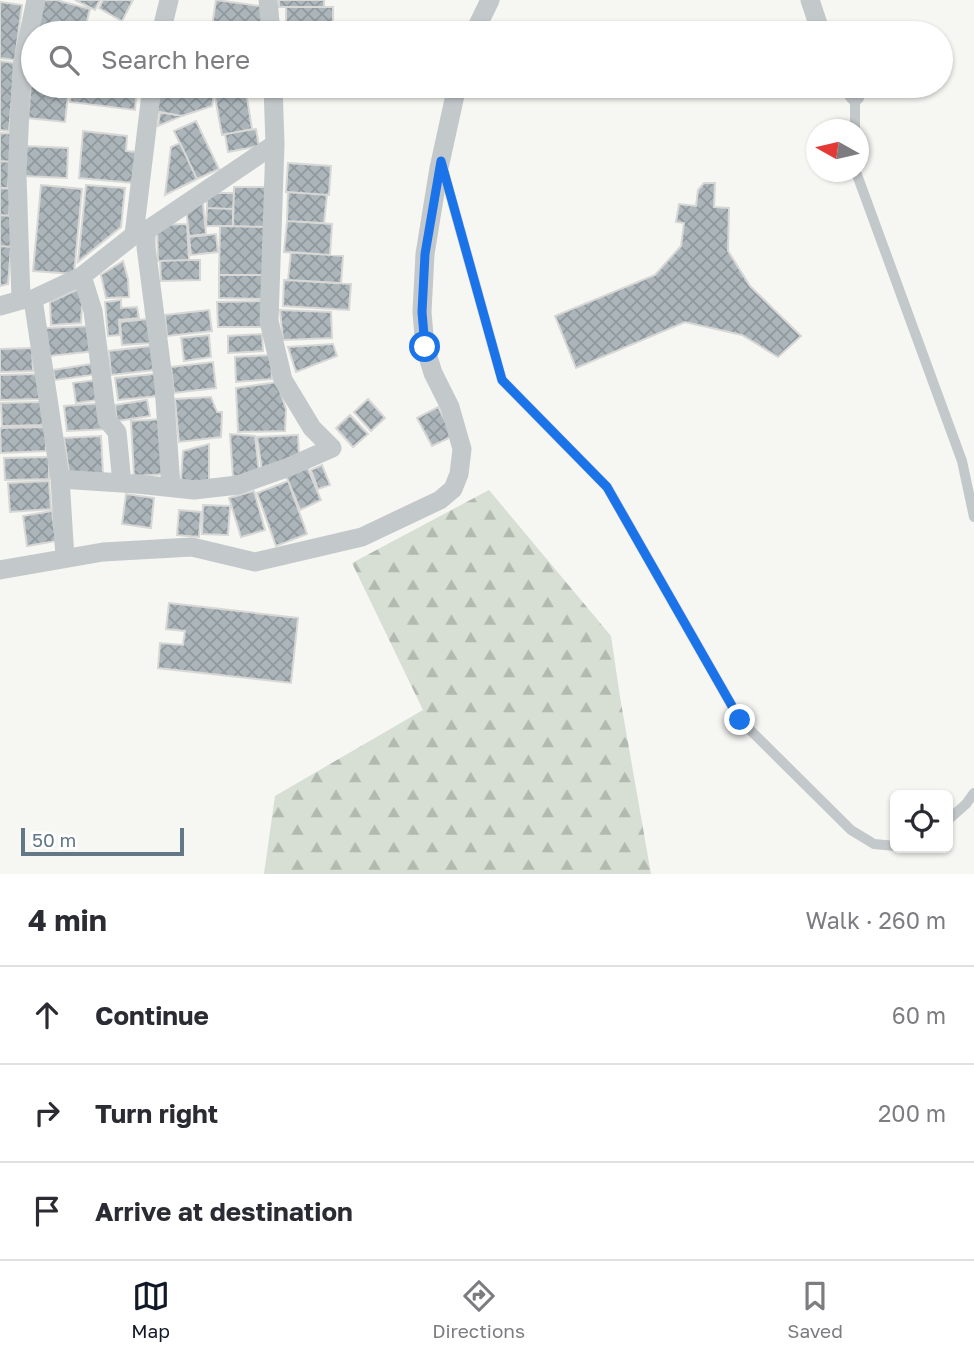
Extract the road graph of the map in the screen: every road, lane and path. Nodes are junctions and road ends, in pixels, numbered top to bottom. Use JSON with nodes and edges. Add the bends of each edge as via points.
{"nodes":[{"id":1,"x":36,"y":0,"type":"edge"},
{"id":2,"x":169,"y":0,"type":"edge"},
{"id":3,"x":268,"y":0,"type":"edge"},
{"id":4,"x":490,"y":0,"type":"edge"},
{"id":5,"x":810,"y":0,"type":"edge"},
{"id":6,"x":32,"y":21,"type":"edge"},
{"id":7,"x":164,"y":21,"type":"edge"},
{"id":8,"x":270,"y":21,"type":"edge"},
{"id":9,"x":480,"y":21,"type":"edge"},
{"id":10,"x":817,"y":21,"type":"edge"},
{"id":11,"x":21,"y":88,"type":"edge"},
{"id":12,"x":151,"y":98,"type":"edge"},
{"id":13,"x":273,"y":98,"type":"edge"},
{"id":14,"x":454,"y":98,"type":"edge"},
{"id":15,"x":852,"y":98,"type":"edge"},
{"id":16,"x":854,"y":119,"type":"edge"},
{"id":17,"x":275,"y":144,"type":"junction"},
{"id":18,"x":441,"y":161,"type":"junction"},
{"id":19,"x":860,"y":182,"type":"edge"},
{"id":20,"x":140,"y":233,"type":"junction"},
{"id":21,"x":82,"y":276,"type":"junction"},
{"id":22,"x":27,"y":300,"type":"junction"},
{"id":23,"x":0,"y":306,"type":"edge"},
{"id":24,"x":60,"y":479,"type":"junction"},
{"id":25,"x":122,"y":483,"type":"junction"},
{"id":26,"x":171,"y":487,"type":"junction"},
{"id":27,"x":974,"y":517,"type":"edge"},
{"id":28,"x":65,"y":558,"type":"junction"},
{"id":29,"x":0,"y":570,"type":"edge"},
{"id":30,"x":974,"y":793,"type":"edge"},
{"id":31,"x":953,"y":816,"type":"edge"},
{"id":32,"x":890,"y":846,"type":"edge"}],
"edges":[{"from":1,"to":6,"type":"street"},
{"from":2,"to":7,"type":"street"},
{"from":3,"to":8,"type":"street"},
{"from":4,"to":9,"type":"street"},
{"from":5,"to":10,"type":"street"},
{"from":11,"to":22,"type":"street","via":[[17,175]]},
{"from":12,"to":20,"type":"street"},
{"from":13,"to":17,"type":"street"},
{"from":14,"to":18,"type":"street"},
{"from":15,"to":16,"type":"lane"},
{"from":17,"to":20,"type":"street"},
{"from":17,"to":26,"type":"street","via":[[270,321],[283,380],[312,428],[332,448],[239,485],[194,490]]},
{"from":18,"to":28,"type":"street","via":[[425,254],[422,312],[425,347],[462,449],[453,489],[440,500],[362,537],[256,562],[192,547]]},
{"from":18,"to":32,"type":"lane","via":[[502,380],[607,487],[740,720],[851,830],[874,844]]},
{"from":19,"to":27,"type":"lane","via":[[962,461]]},
{"from":20,"to":21,"type":"street"},
{"from":20,"to":26,"type":"street","via":[[146,247],[164,386]]},
{"from":21,"to":22,"type":"street"},
{"from":21,"to":25,"type":"street","via":[[93,312],[107,420],[117,432]]},
{"from":22,"to":23,"type":"street"},
{"from":22,"to":24,"type":"street"},
{"from":24,"to":25,"type":"street"},
{"from":24,"to":28,"type":"street"},
{"from":25,"to":26,"type":"street"},
{"from":28,"to":29,"type":"street"},
{"from":30,"to":31,"type":"lane"}]}
